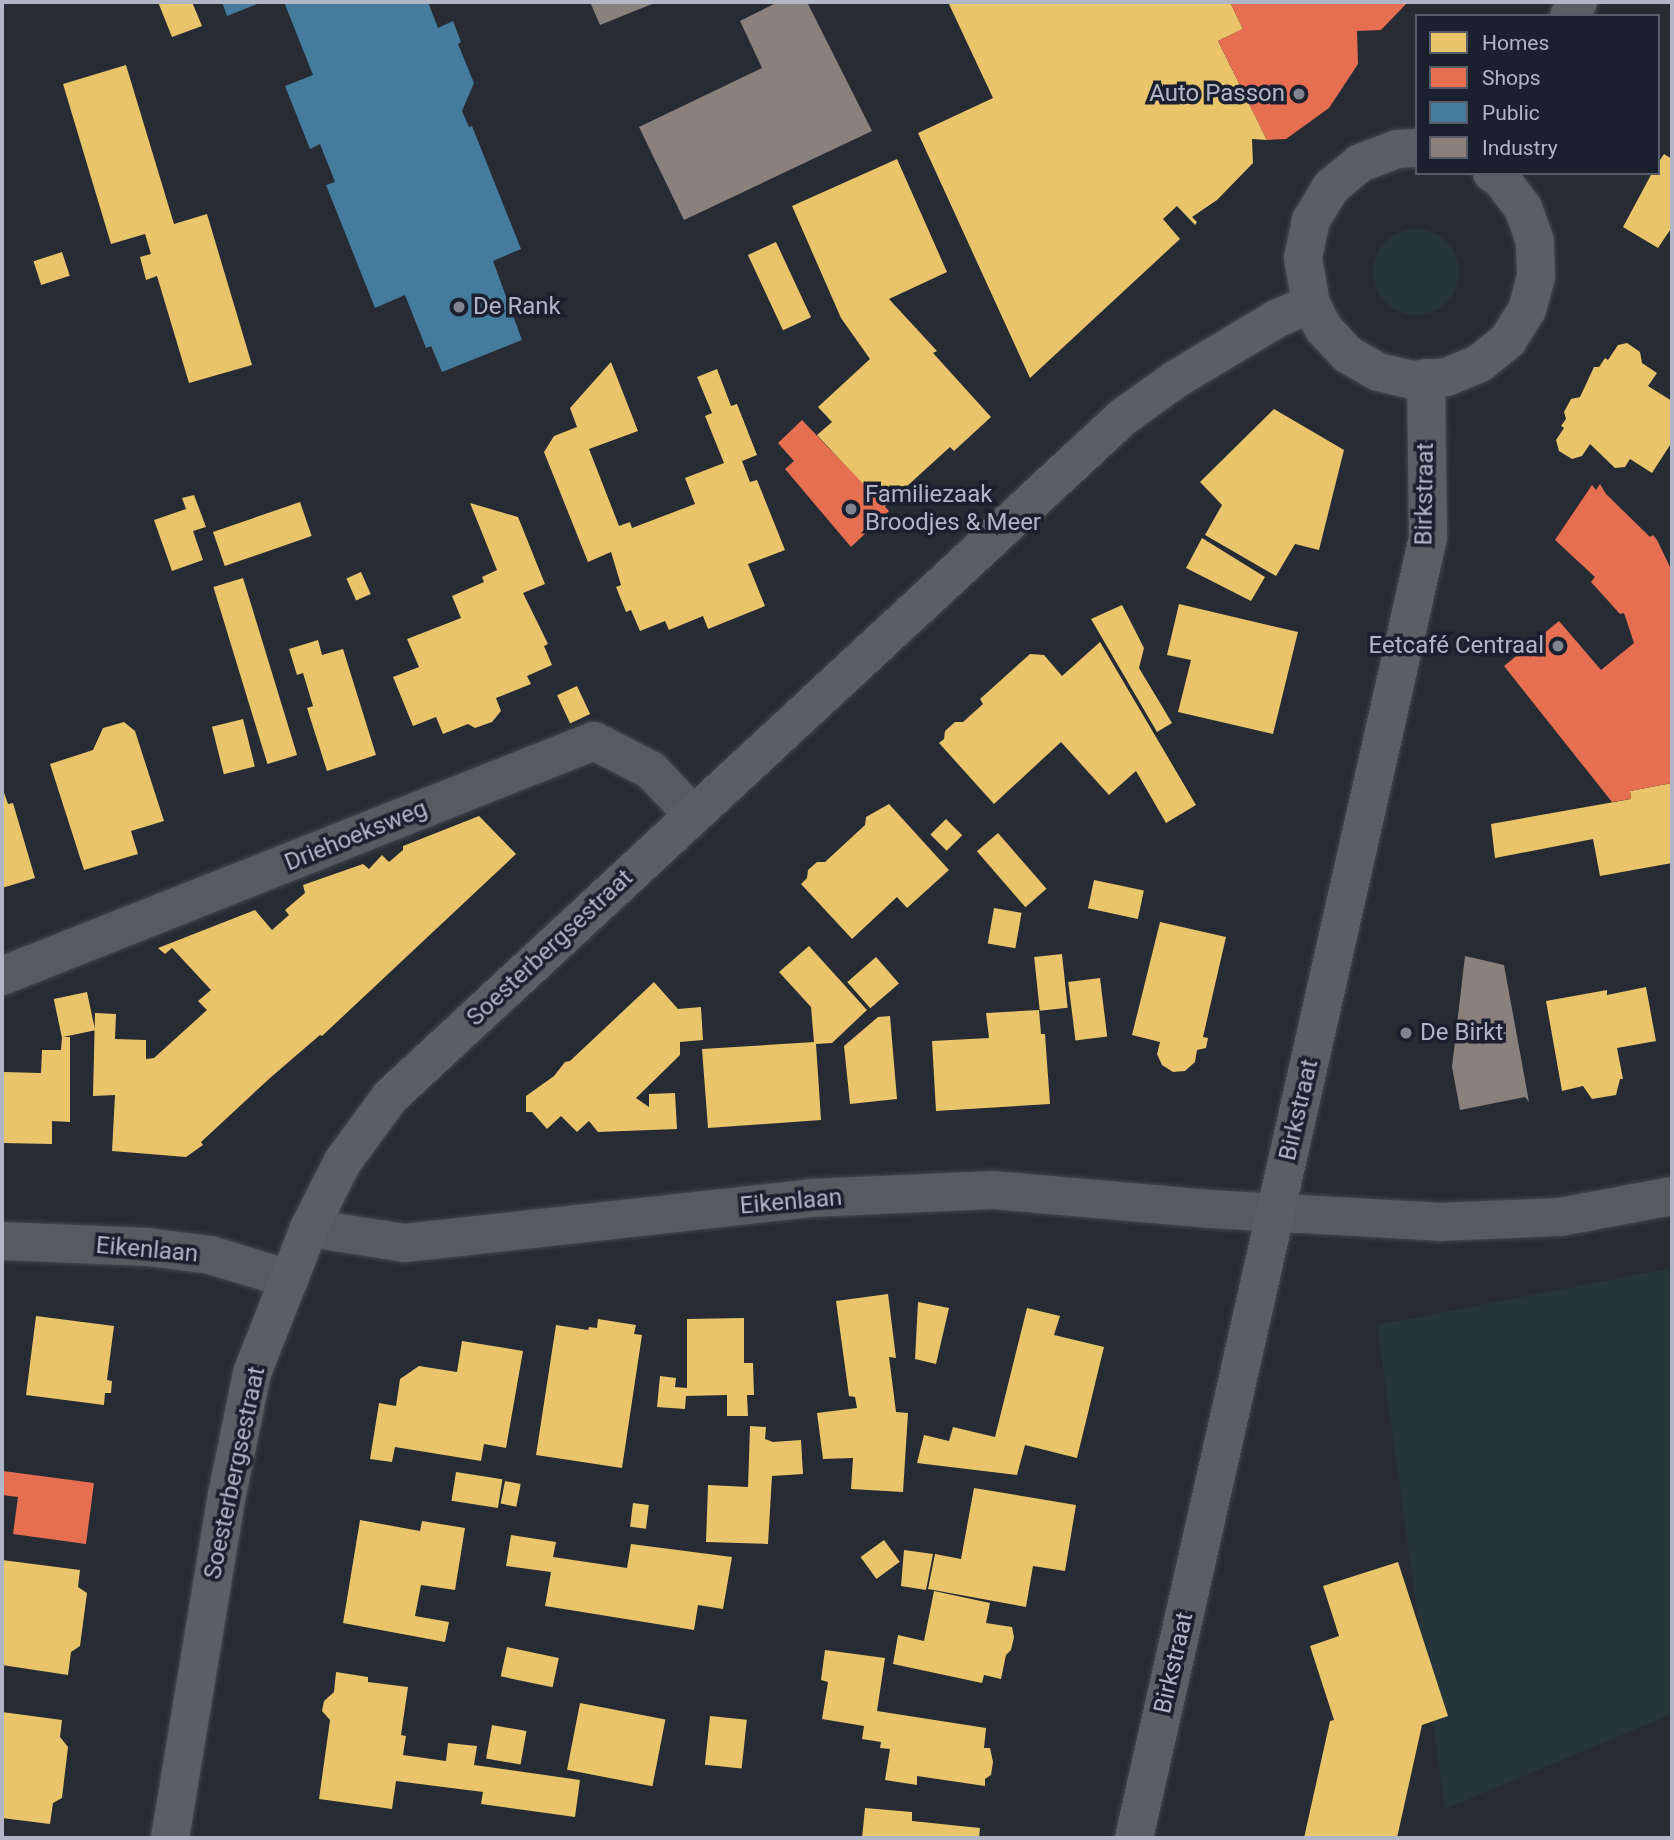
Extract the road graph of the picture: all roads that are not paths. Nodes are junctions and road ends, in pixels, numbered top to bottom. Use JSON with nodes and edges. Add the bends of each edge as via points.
{"nodes":[{"id":1,"x":1415,"y":148,"type":"edge"},
{"id":2,"x":1495,"y":175,"type":"edge"},
{"id":3,"x":1311,"y":303,"type":"junction"},
{"id":4,"x":1426,"y":378,"type":"junction"},
{"id":5,"x":692,"y":814,"type":"junction"},
{"id":6,"x":2,"y":976,"type":"edge"},
{"id":7,"x":1672,"y":1196,"type":"edge"},
{"id":8,"x":1276,"y":1213,"type":"junction"},
{"id":9,"x":309,"y":1228,"type":"junction"},
{"id":10,"x":2,"y":1241,"type":"edge"},
{"id":11,"x":289,"y":1279,"type":"junction"},
{"id":12,"x":170,"y":1838,"type":"edge"},
{"id":13,"x":1134,"y":1838,"type":"edge"}],
"edges":[{"from":1,"to":3,"type":"main road","via":[[1396,149],[1360,163],[1331,187],[1311,220],[1303,258]]},
{"from":2,"to":4,"type":"main road","via":[[1523,208],[1535,242],[1536,276],[1527,310],[1507,340],[1480,363],[1447,377]]},
{"from":3,"to":4,"type":"main road","via":[[1323,328],[1347,354],[1378,372],[1412,380]]},
{"from":3,"to":5,"type":"main road","name":"Soesterbergsestraat","via":[[1176,379],[1123,417]]},
{"from":4,"to":8,"type":"main road","name":"Birkstraat","via":[[1428,538]]},
{"from":5,"to":6,"type":"street","name":"Driehoeksweg","via":[[651,770],[594,741]]},
{"from":5,"to":9,"type":"main road","name":"Soesterbergsestraat","via":[[391,1096],[343,1161]]},
{"from":7,"to":8,"type":"street","name":"Eikenlaan","via":[[1547,1218],[1439,1223]]},
{"from":8,"to":9,"type":"street","name":"Eikenlaan","via":[[993,1190],[811,1198],[405,1242]]},
{"from":8,"to":13,"type":"main road","name":"Birkstraat"},
{"from":9,"to":11,"type":"main road","name":"Soesterbergsestraat"},
{"from":10,"to":11,"type":"street","name":"Eikenlaan","via":[[146,1247],[210,1255]]},
{"from":11,"to":12,"type":"main road","name":"Soesterbergsestraat","via":[[252,1373]]}]}
